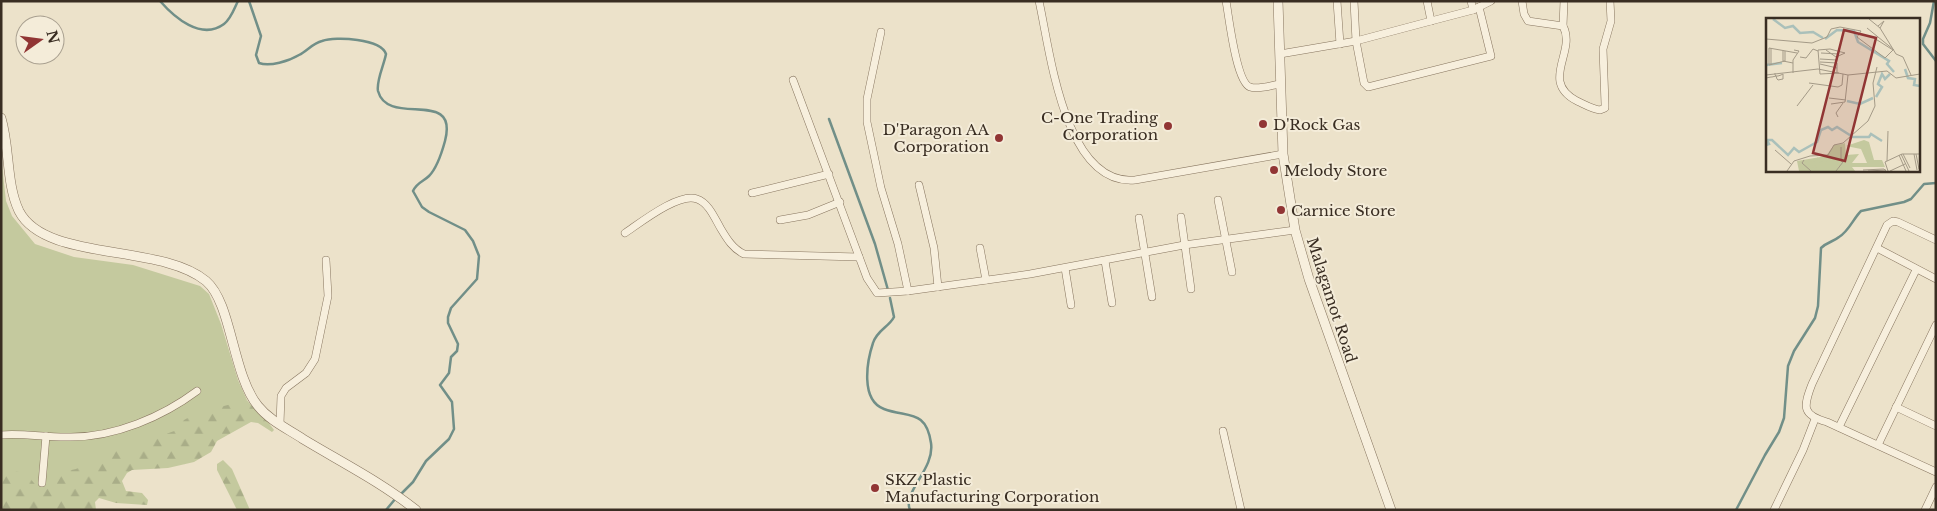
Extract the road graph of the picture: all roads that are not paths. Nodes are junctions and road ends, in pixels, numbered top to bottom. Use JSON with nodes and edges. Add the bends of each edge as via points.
{"nodes":[{"id":1,"x":1039,"y":1,"type":"edge"},
{"id":2,"x":1226,"y":1,"type":"edge"},
{"id":3,"x":1278,"y":1,"type":"edge"},
{"id":4,"x":1337,"y":1,"type":"edge"},
{"id":5,"x":1354,"y":1,"type":"edge"},
{"id":6,"x":1427,"y":1,"type":"edge"},
{"id":7,"x":1471,"y":1,"type":"edge"},
{"id":8,"x":1491,"y":1,"type":"edge"},
{"id":9,"x":1522,"y":1,"type":"edge"},
{"id":10,"x":1564,"y":1,"type":"edge"},
{"id":11,"x":1610,"y":1,"type":"edge"},
{"id":12,"x":1476,"y":8,"type":"junction"},
{"id":13,"x":1431,"y":21,"type":"junction"},
{"id":14,"x":1563,"y":26,"type":"junction"},
{"id":15,"x":881,"y":32,"type":"dead end"},
{"id":16,"x":1356,"y":41,"type":"junction"},
{"id":17,"x":1340,"y":44,"type":"junction"},
{"id":18,"x":1280,"y":54,"type":"junction"},
{"id":19,"x":793,"y":80,"type":"dead end"},
{"id":20,"x":1281,"y":84,"type":"junction"},
{"id":21,"x":1,"y":118,"type":"edge"},
{"id":22,"x":1284,"y":154,"type":"junction"},
{"id":23,"x":828,"y":174,"type":"junction"},
{"id":24,"x":919,"y":185,"type":"dead end"},
{"id":25,"x":752,"y":193,"type":"dead end"},
{"id":26,"x":1218,"y":200,"type":"dead end"},
{"id":27,"x":840,"y":202,"type":"junction"},
{"id":28,"x":1181,"y":217,"type":"dead end"},
{"id":29,"x":1139,"y":218,"type":"dead end"},
{"id":30,"x":780,"y":220,"type":"dead end"},
{"id":31,"x":1295,"y":230,"type":"junction"},
{"id":32,"x":625,"y":233,"type":"dead end"},
{"id":33,"x":1225,"y":239,"type":"junction"},
{"id":34,"x":1936,"y":240,"type":"edge"},
{"id":35,"x":1184,"y":244,"type":"junction"},
{"id":36,"x":980,"y":248,"type":"dead end"},
{"id":37,"x":1877,"y":248,"type":"junction"},
{"id":38,"x":1143,"y":253,"type":"junction"},
{"id":39,"x":859,"y":257,"type":"junction"},
{"id":40,"x":326,"y":260,"type":"dead end"},
{"id":41,"x":1105,"y":261,"type":"junction"},
{"id":42,"x":1065,"y":268,"type":"junction"},
{"id":43,"x":1916,"y":270,"type":"junction"},
{"id":44,"x":1232,"y":272,"type":"dead end"},
{"id":45,"x":1936,"y":279,"type":"edge"},
{"id":46,"x":986,"y":280,"type":"junction"},
{"id":47,"x":938,"y":287,"type":"junction"},
{"id":48,"x":1191,"y":289,"type":"dead end"},
{"id":49,"x":908,"y":291,"type":"junction"},
{"id":50,"x":1152,"y":297,"type":"dead end"},
{"id":51,"x":1112,"y":303,"type":"dead end"},
{"id":52,"x":1071,"y":305,"type":"dead end"},
{"id":53,"x":1936,"y":325,"type":"edge"},
{"id":54,"x":197,"y":391,"type":"dead end"},
{"id":55,"x":1896,"y":407,"type":"junction"},
{"id":56,"x":1815,"y":419,"type":"junction"},
{"id":57,"x":280,"y":424,"type":"junction"},
{"id":58,"x":1936,"y":426,"type":"edge"},
{"id":59,"x":1839,"y":427,"type":"junction"},
{"id":60,"x":1223,"y":431,"type":"dead end"},
{"id":61,"x":1,"y":435,"type":"edge"},
{"id":62,"x":46,"y":436,"type":"junction"},
{"id":63,"x":1878,"y":445,"type":"junction"},
{"id":64,"x":1936,"y":472,"type":"edge"},
{"id":65,"x":42,"y":483,"type":"dead end"},
{"id":66,"x":1936,"y":487,"type":"edge"},
{"id":67,"x":416,"y":510,"type":"edge"},
{"id":68,"x":1241,"y":510,"type":"edge"},
{"id":69,"x":1391,"y":510,"type":"edge"},
{"id":70,"x":1774,"y":510,"type":"edge"},
{"id":71,"x":1925,"y":510,"type":"edge"}],
"edges":[{"from":1,"to":22,"type":"street","via":[[1068,123],[1085,153],[1105,173],[1116,179],[1134,180]]},
{"from":2,"to":20,"type":"street","via":[[1244,83],[1250,87]]},
{"from":3,"to":18,"type":"street","name":"Malagamot Road"},
{"from":4,"to":17,"type":"street"},
{"from":5,"to":16,"type":"street"},
{"from":6,"to":13,"type":"street"},
{"from":7,"to":12,"type":"street"},
{"from":8,"to":12,"type":"street"},
{"from":9,"to":14,"type":"street","via":[[1528,21]]},
{"from":10,"to":14,"type":"street"},
{"from":11,"to":14,"type":"street","via":[[1612,21],[1603,49],[1606,104],[1602,110],[1567,96],[1563,90],[1559,77],[1566,35]]},
{"from":12,"to":13,"type":"street"},
{"from":12,"to":16,"type":"street","via":[[1490,57],[1368,87],[1364,83]]},
{"from":13,"to":16,"type":"street"},
{"from":15,"to":49,"type":"street","via":[[867,99],[867,122]]},
{"from":16,"to":17,"type":"street"},
{"from":17,"to":18,"type":"street"},
{"from":18,"to":20,"type":"street","name":"Malagamot Road"},
{"from":19,"to":23,"type":"street"},
{"from":20,"to":22,"type":"street","name":"Malagamot Road"},
{"from":21,"to":57,"type":"street","via":[[8,143],[12,191],[28,224],[54,240],[151,258],[188,271],[207,282],[218,297],[248,391],[264,413]]},
{"from":22,"to":31,"type":"street","name":"Malagamot Road"},
{"from":23,"to":25,"type":"street"},
{"from":23,"to":27,"type":"street"},
{"from":24,"to":47,"type":"street","via":[[934,248]]},
{"from":26,"to":33,"type":"street"},
{"from":27,"to":30,"type":"street","via":[[808,215]]},
{"from":27,"to":39,"type":"street"},
{"from":28,"to":35,"type":"street"},
{"from":29,"to":38,"type":"street"},
{"from":31,"to":33,"type":"street"},
{"from":31,"to":69,"type":"street","name":"Malagamot Road","via":[[1309,279]]},
{"from":32,"to":39,"type":"street","via":[[672,203],[697,198],[708,208],[732,246],[744,254]]},
{"from":33,"to":35,"type":"street"},
{"from":33,"to":44,"type":"street"},
{"from":34,"to":37,"type":"street","via":[[1893,221],[1887,225]]},
{"from":35,"to":38,"type":"street"},
{"from":35,"to":48,"type":"street"},
{"from":36,"to":46,"type":"street"},
{"from":37,"to":43,"type":"street"},
{"from":37,"to":56,"type":"street","via":[[1808,395],[1806,408]]},
{"from":38,"to":41,"type":"street"},
{"from":38,"to":50,"type":"street"},
{"from":39,"to":49,"type":"street","via":[[870,285],[877,293]]},
{"from":40,"to":57,"type":"street","via":[[328,296],[315,359],[306,373],[286,388],[281,396]]},
{"from":41,"to":42,"type":"street"},
{"from":41,"to":51,"type":"street"},
{"from":42,"to":46,"type":"street"},
{"from":42,"to":52,"type":"street"},
{"from":43,"to":45,"type":"street"},
{"from":43,"to":59,"type":"street"},
{"from":46,"to":47,"type":"street"},
{"from":47,"to":49,"type":"street"},
{"from":53,"to":55,"type":"street"},
{"from":54,"to":62,"type":"street","via":[[163,413],[113,431],[90,436]]},
{"from":55,"to":58,"type":"street"},
{"from":55,"to":63,"type":"street"},
{"from":56,"to":59,"type":"street"},
{"from":56,"to":70,"type":"street"},
{"from":57,"to":67,"type":"street","via":[[387,488]]},
{"from":59,"to":63,"type":"street"},
{"from":60,"to":68,"type":"street"},
{"from":61,"to":62,"type":"street"},
{"from":62,"to":65,"type":"street"},
{"from":63,"to":64,"type":"street"},
{"from":66,"to":71,"type":"street"}]}
